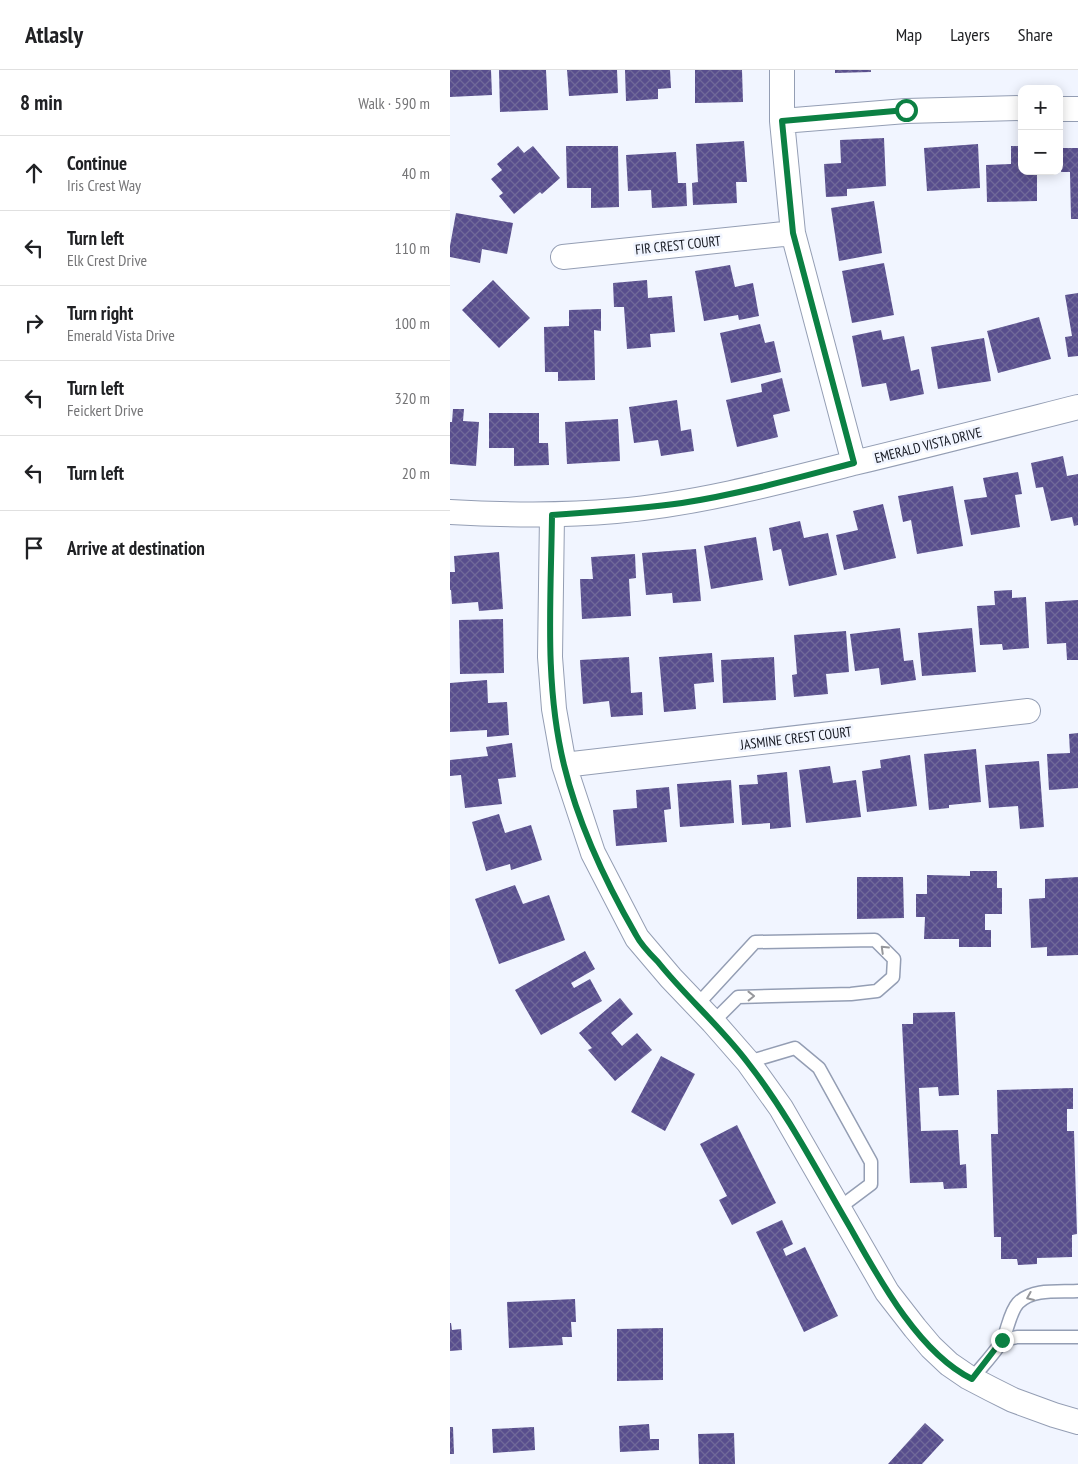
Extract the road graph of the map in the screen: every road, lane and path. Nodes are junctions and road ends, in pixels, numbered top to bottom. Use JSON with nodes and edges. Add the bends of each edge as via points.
{"nodes":[{"id":1,"x":782,"y":70,"type":"edge"},
{"id":2,"x":1018,"y":108,"type":"edge"},
{"id":3,"x":1063,"y":109,"type":"edge"},
{"id":4,"x":1078,"y":109,"type":"edge"},
{"id":5,"x":782,"y":121,"type":"junction"},
{"id":6,"x":793,"y":233,"type":"junction"},
{"id":7,"x":563,"y":257,"type":"dead end"},
{"id":8,"x":1078,"y":407,"type":"edge"},
{"id":9,"x":854,"y":463,"type":"junction"},
{"id":10,"x":450,"y":512,"type":"edge"},
{"id":11,"x":552,"y":515,"type":"junction"},
{"id":12,"x":1028,"y":711,"type":"dead end"},
{"id":13,"x":564,"y":765,"type":"junction"},
{"id":14,"x":697,"y":1005,"type":"junction"},
{"id":15,"x":713,"y":1022,"type":"junction"},
{"id":16,"x":748,"y":1062,"type":"junction"},
{"id":17,"x":839,"y":1208,"type":"junction"},
{"id":18,"x":1078,"y":1291,"type":"edge"},
{"id":19,"x":1078,"y":1337,"type":"edge"},
{"id":20,"x":1002,"y":1340,"type":"junction"},
{"id":21,"x":972,"y":1379,"type":"junction"},
{"id":22,"x":1078,"y":1422,"type":"edge"}],
"edges":[{"from":1,"to":5,"type":"street"},
{"from":2,"to":5,"type":"street","via":[[906,110]]},
{"from":3,"to":4,"type":"street"},
{"from":5,"to":6,"type":"street"},
{"from":6,"to":7,"type":"street","name":"FIR CREST COURT"},
{"from":6,"to":9,"type":"street"},
{"from":8,"to":9,"type":"street","name":"EMERALD VISTA DRIVE"},
{"from":9,"to":11,"type":"street","name":"EMERALD VISTA DRIVE","via":[[684,503]]},
{"from":10,"to":11,"type":"street","name":"EMERALD VISTA DRIVE"},
{"from":11,"to":13,"type":"street","via":[[550,657],[554,709]]},
{"from":12,"to":13,"type":"street","name":"JASMINE CREST COURT"},
{"from":13,"to":14,"type":"street","via":[[593,853],[637,938]]},
{"from":14,"to":15,"type":"street"},
{"from":15,"to":14,"type":"lane","one_way":true,"via":[[738,997],[878,992],[893,977],[894,959],[875,940],[755,942]]},
{"from":15,"to":16,"type":"street"},
{"from":16,"to":17,"type":"street","via":[[781,1108]]},
{"from":16,"to":17,"type":"lane","via":[[795,1048],[818,1068],[871,1162],[871,1184]]},
{"from":17,"to":21,"type":"street","via":[[887,1292],[910,1323],[949,1364]]},
{"from":18,"to":20,"type":"lane","one_way":true,"via":[[1042,1292],[1027,1297],[1018,1303]]},
{"from":19,"to":20,"type":"lane"},
{"from":20,"to":21,"type":"lane"},
{"from":21,"to":22,"type":"street","via":[[1012,1400]]}]}
